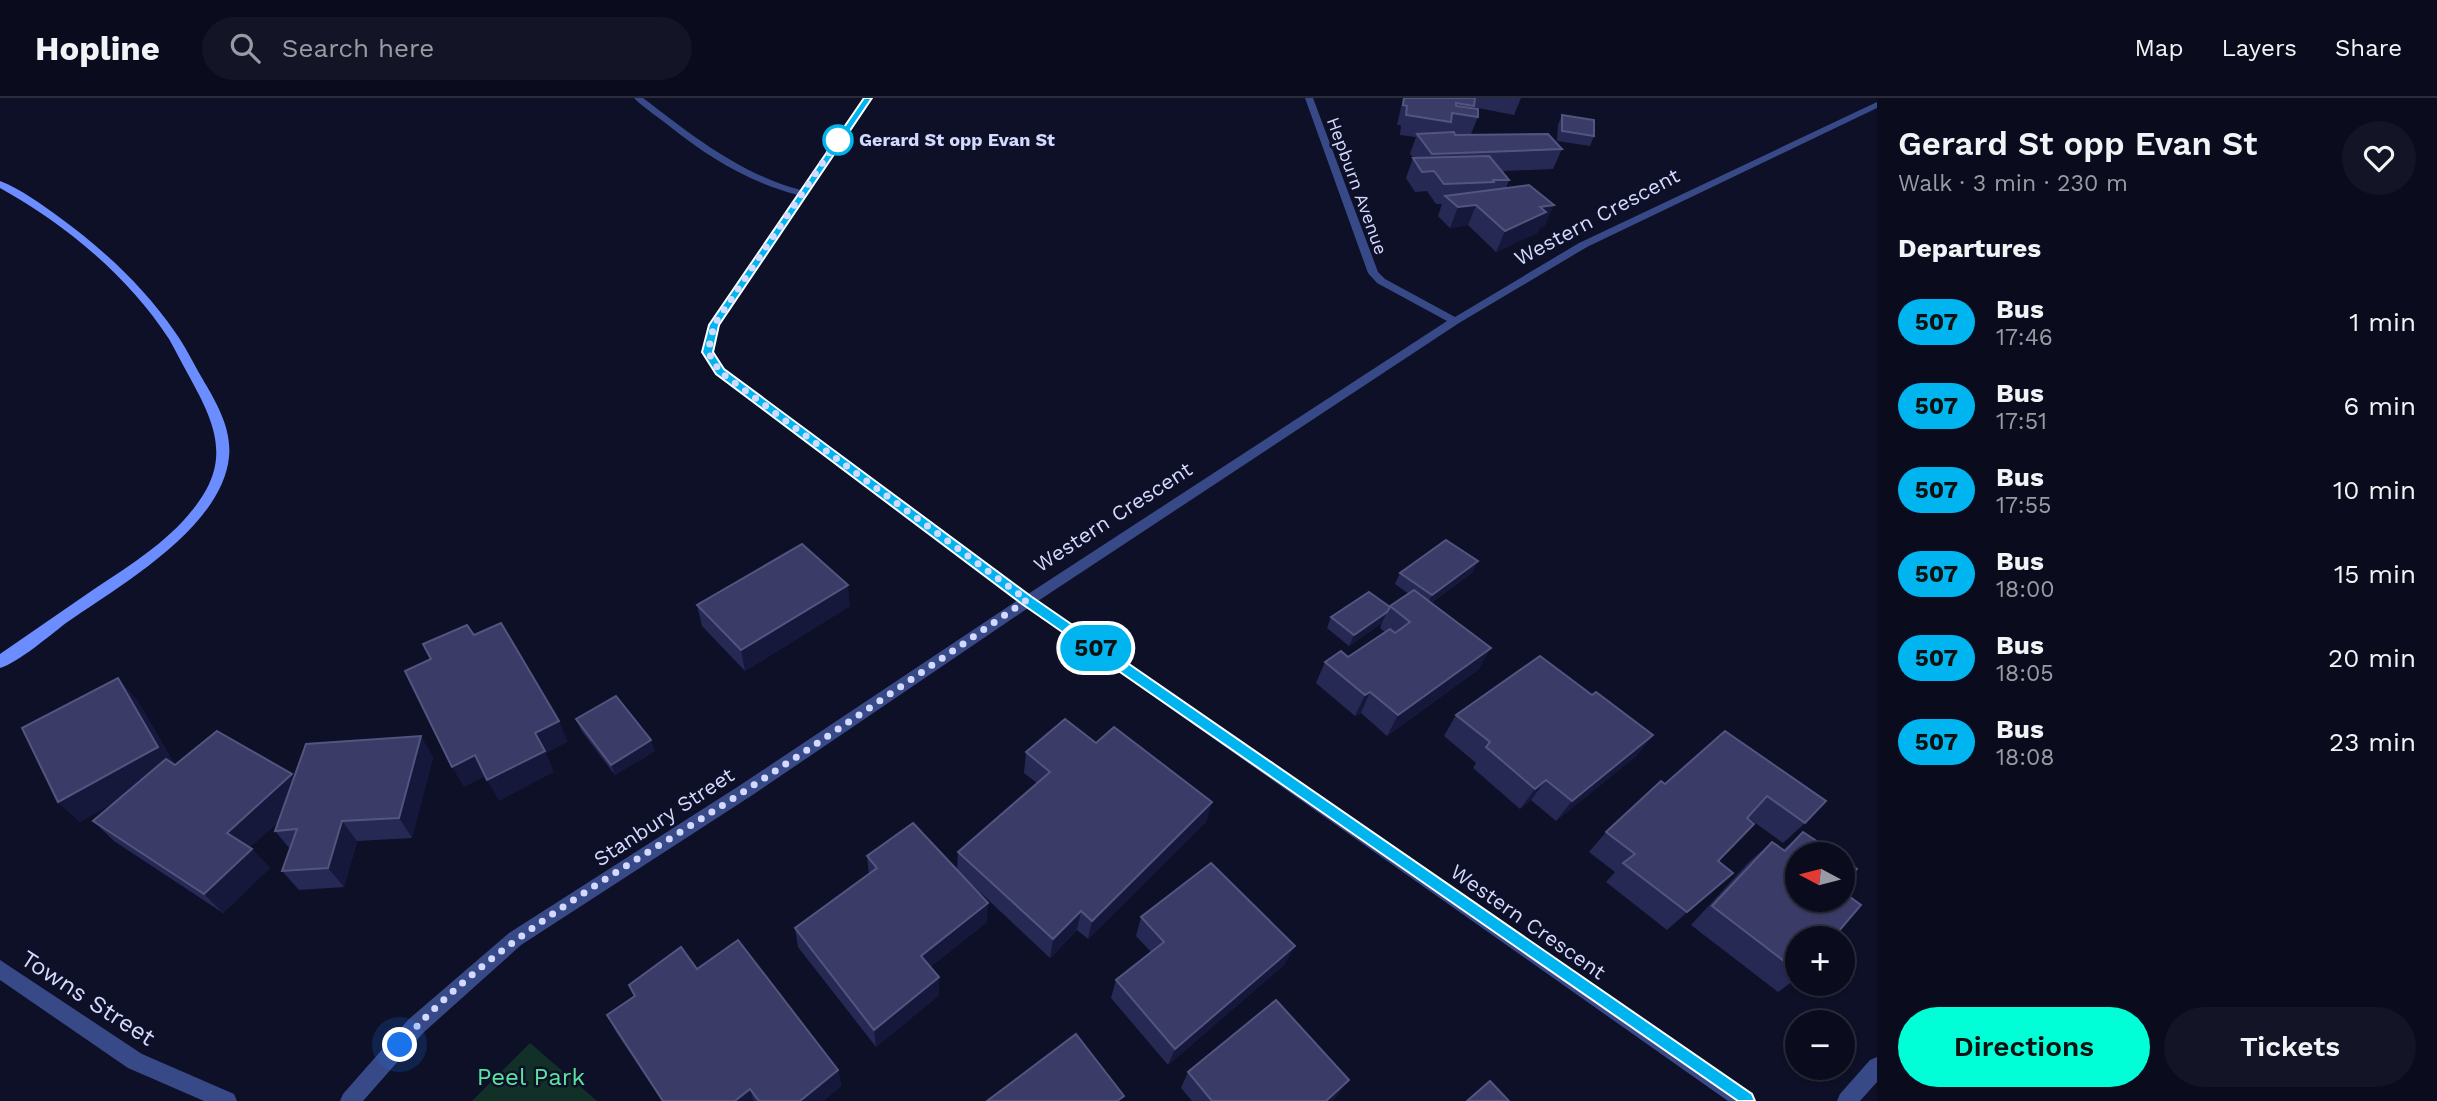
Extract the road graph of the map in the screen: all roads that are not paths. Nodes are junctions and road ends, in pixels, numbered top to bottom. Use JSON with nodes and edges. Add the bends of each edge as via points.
{"nodes":[{"id":1,"x":638,"y":98,"type":"edge"},
{"id":2,"x":868,"y":98,"type":"edge"},
{"id":3,"x":1309,"y":98,"type":"edge"},
{"id":4,"x":1877,"y":105,"type":"edge"},
{"id":5,"x":0,"y":184,"type":"edge"},
{"id":6,"x":801,"y":192,"type":"junction"},
{"id":7,"x":1455,"y":321,"type":"junction"},
{"id":8,"x":1027,"y":600,"type":"junction"},
{"id":9,"x":0,"y":662,"type":"edge"},
{"id":10,"x":0,"y":970,"type":"edge"},
{"id":11,"x":1877,"y":1068,"type":"edge"},
{"id":12,"x":227,"y":1101,"type":"edge"},
{"id":13,"x":350,"y":1101,"type":"edge"},
{"id":14,"x":1745,"y":1101,"type":"edge"},
{"id":15,"x":1847,"y":1101,"type":"edge"}],
"edges":[{"from":1,"to":6,"type":"street","via":[[729,167]]},
{"from":2,"to":6,"type":"street"},
{"from":3,"to":7,"type":"street","name":"Hepburn Avenue","via":[[1373,274]]},
{"from":4,"to":7,"type":"street","name":"Western Crescent","via":[[1583,245]]},
{"from":5,"to":9,"type":"street","via":[[66,226],[145,301],[171,334],[220,421],[224,447],[212,489],[177,532],[149,558]]},
{"from":6,"to":8,"type":"street","via":[[714,325],[708,352],[720,372]]},
{"from":7,"to":8,"type":"street","name":"Western Crescent"},
{"from":8,"to":13,"type":"street","name":"Stanbury Street","via":[[748,789],[515,939],[416,1026]]},
{"from":8,"to":14,"type":"street","name":"Western Crescent"},
{"from":10,"to":12,"type":"street","name":"Towns Street","via":[[135,1061]]},
{"from":11,"to":15,"type":"street"}]}
